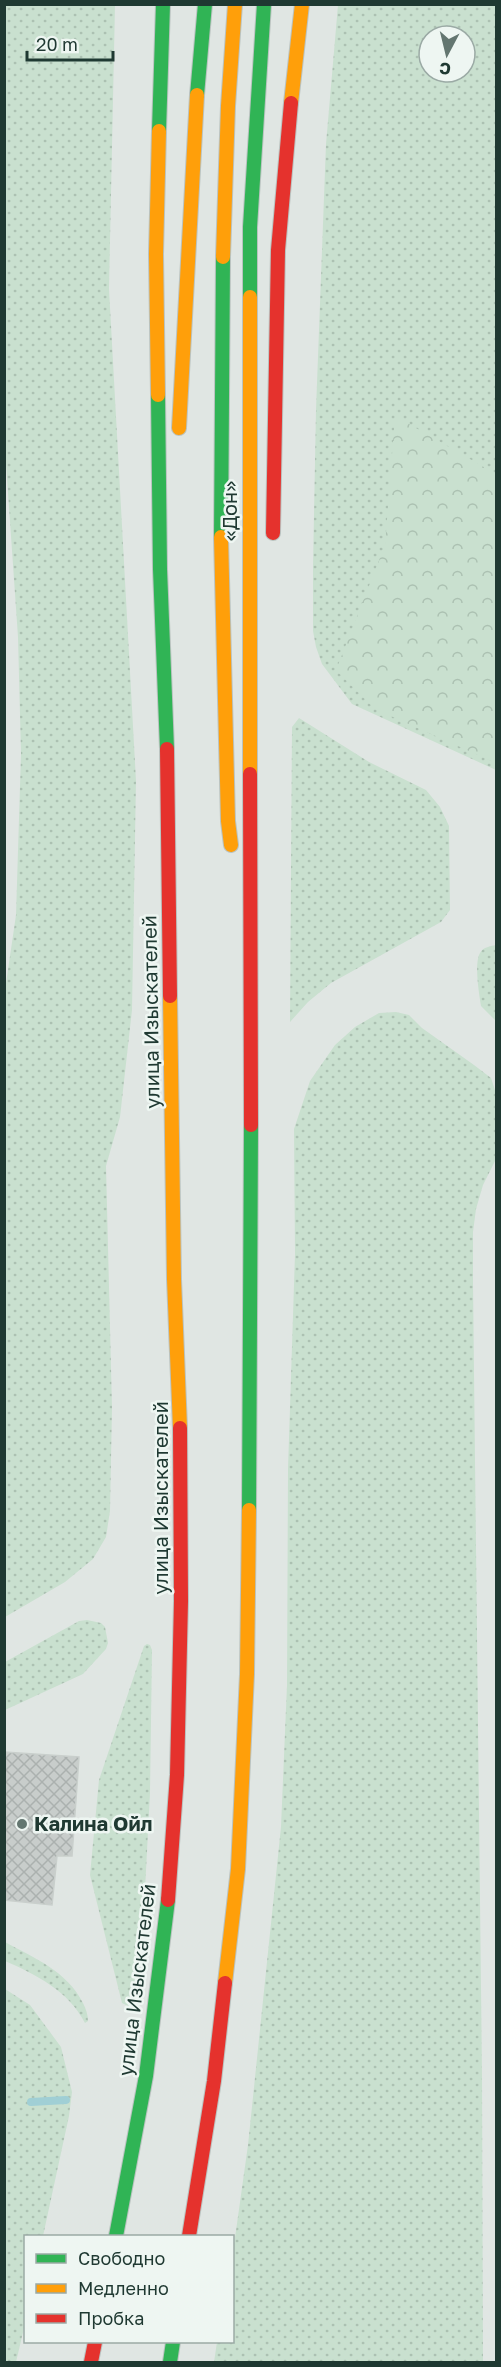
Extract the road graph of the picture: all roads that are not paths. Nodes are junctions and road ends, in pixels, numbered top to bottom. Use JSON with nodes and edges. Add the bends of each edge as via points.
{"nodes":[{"id":1,"x":163,"y":4,"type":"edge"},
{"id":2,"x":205,"y":4,"type":"edge"},
{"id":3,"x":235,"y":4,"type":"edge"},
{"id":4,"x":264,"y":4,"type":"edge"},
{"id":5,"x":302,"y":4,"type":"edge"},
{"id":6,"x":179,"y":440,"type":"dead end"},
{"id":7,"x":273,"y":548,"type":"dead end"},
{"id":8,"x":175,"y":591,"type":"dead end"},
{"id":9,"x":167,"y":754,"type":"junction"},
{"id":10,"x":232,"y":855,"type":"dead end"},
{"id":11,"x":236,"y":890,"type":"dead end"},
{"id":12,"x":264,"y":902,"type":"dead end"},
{"id":13,"x":251,"y":1017,"type":"junction"},
{"id":14,"x":116,"y":2235,"type":"edge"},
{"id":15,"x":189,"y":2235,"type":"edge"},
{"id":16,"x":95,"y":2343,"type":"edge"},
{"id":17,"x":173,"y":2343,"type":"edge"},
{"id":18,"x":91,"y":2362,"type":"edge"},
{"id":19,"x":170,"y":2362,"type":"edge"}],
"edges":[{"from":1,"to":9,"type":"highway","via":[[156,254]]},
{"from":2,"to":6,"type":"highway","via":[[193,136]]},
{"from":3,"to":10,"type":"highway","via":[[220,307],[223,669]]},
{"from":4,"to":13,"type":"highway","name":"«Дон»","via":[[250,238]]},
{"from":5,"to":7,"type":"highway","via":[[278,250]]},
{"from":8,"to":9,"type":"highway"},
{"from":9,"to":14,"type":"highway","name":"улица Изыскателей","via":[[174,1279],[180,1392],[177,1775],[167,1908],[146,2076]]},
{"from":11,"to":13,"type":"highway"},
{"from":12,"to":13,"type":"highway"},
{"from":13,"to":15,"type":"highway","via":[[248,1674],[243,1783],[238,1869],[214,2081]]},
{"from":16,"to":18,"type":"highway"},
{"from":17,"to":19,"type":"highway"}]}
